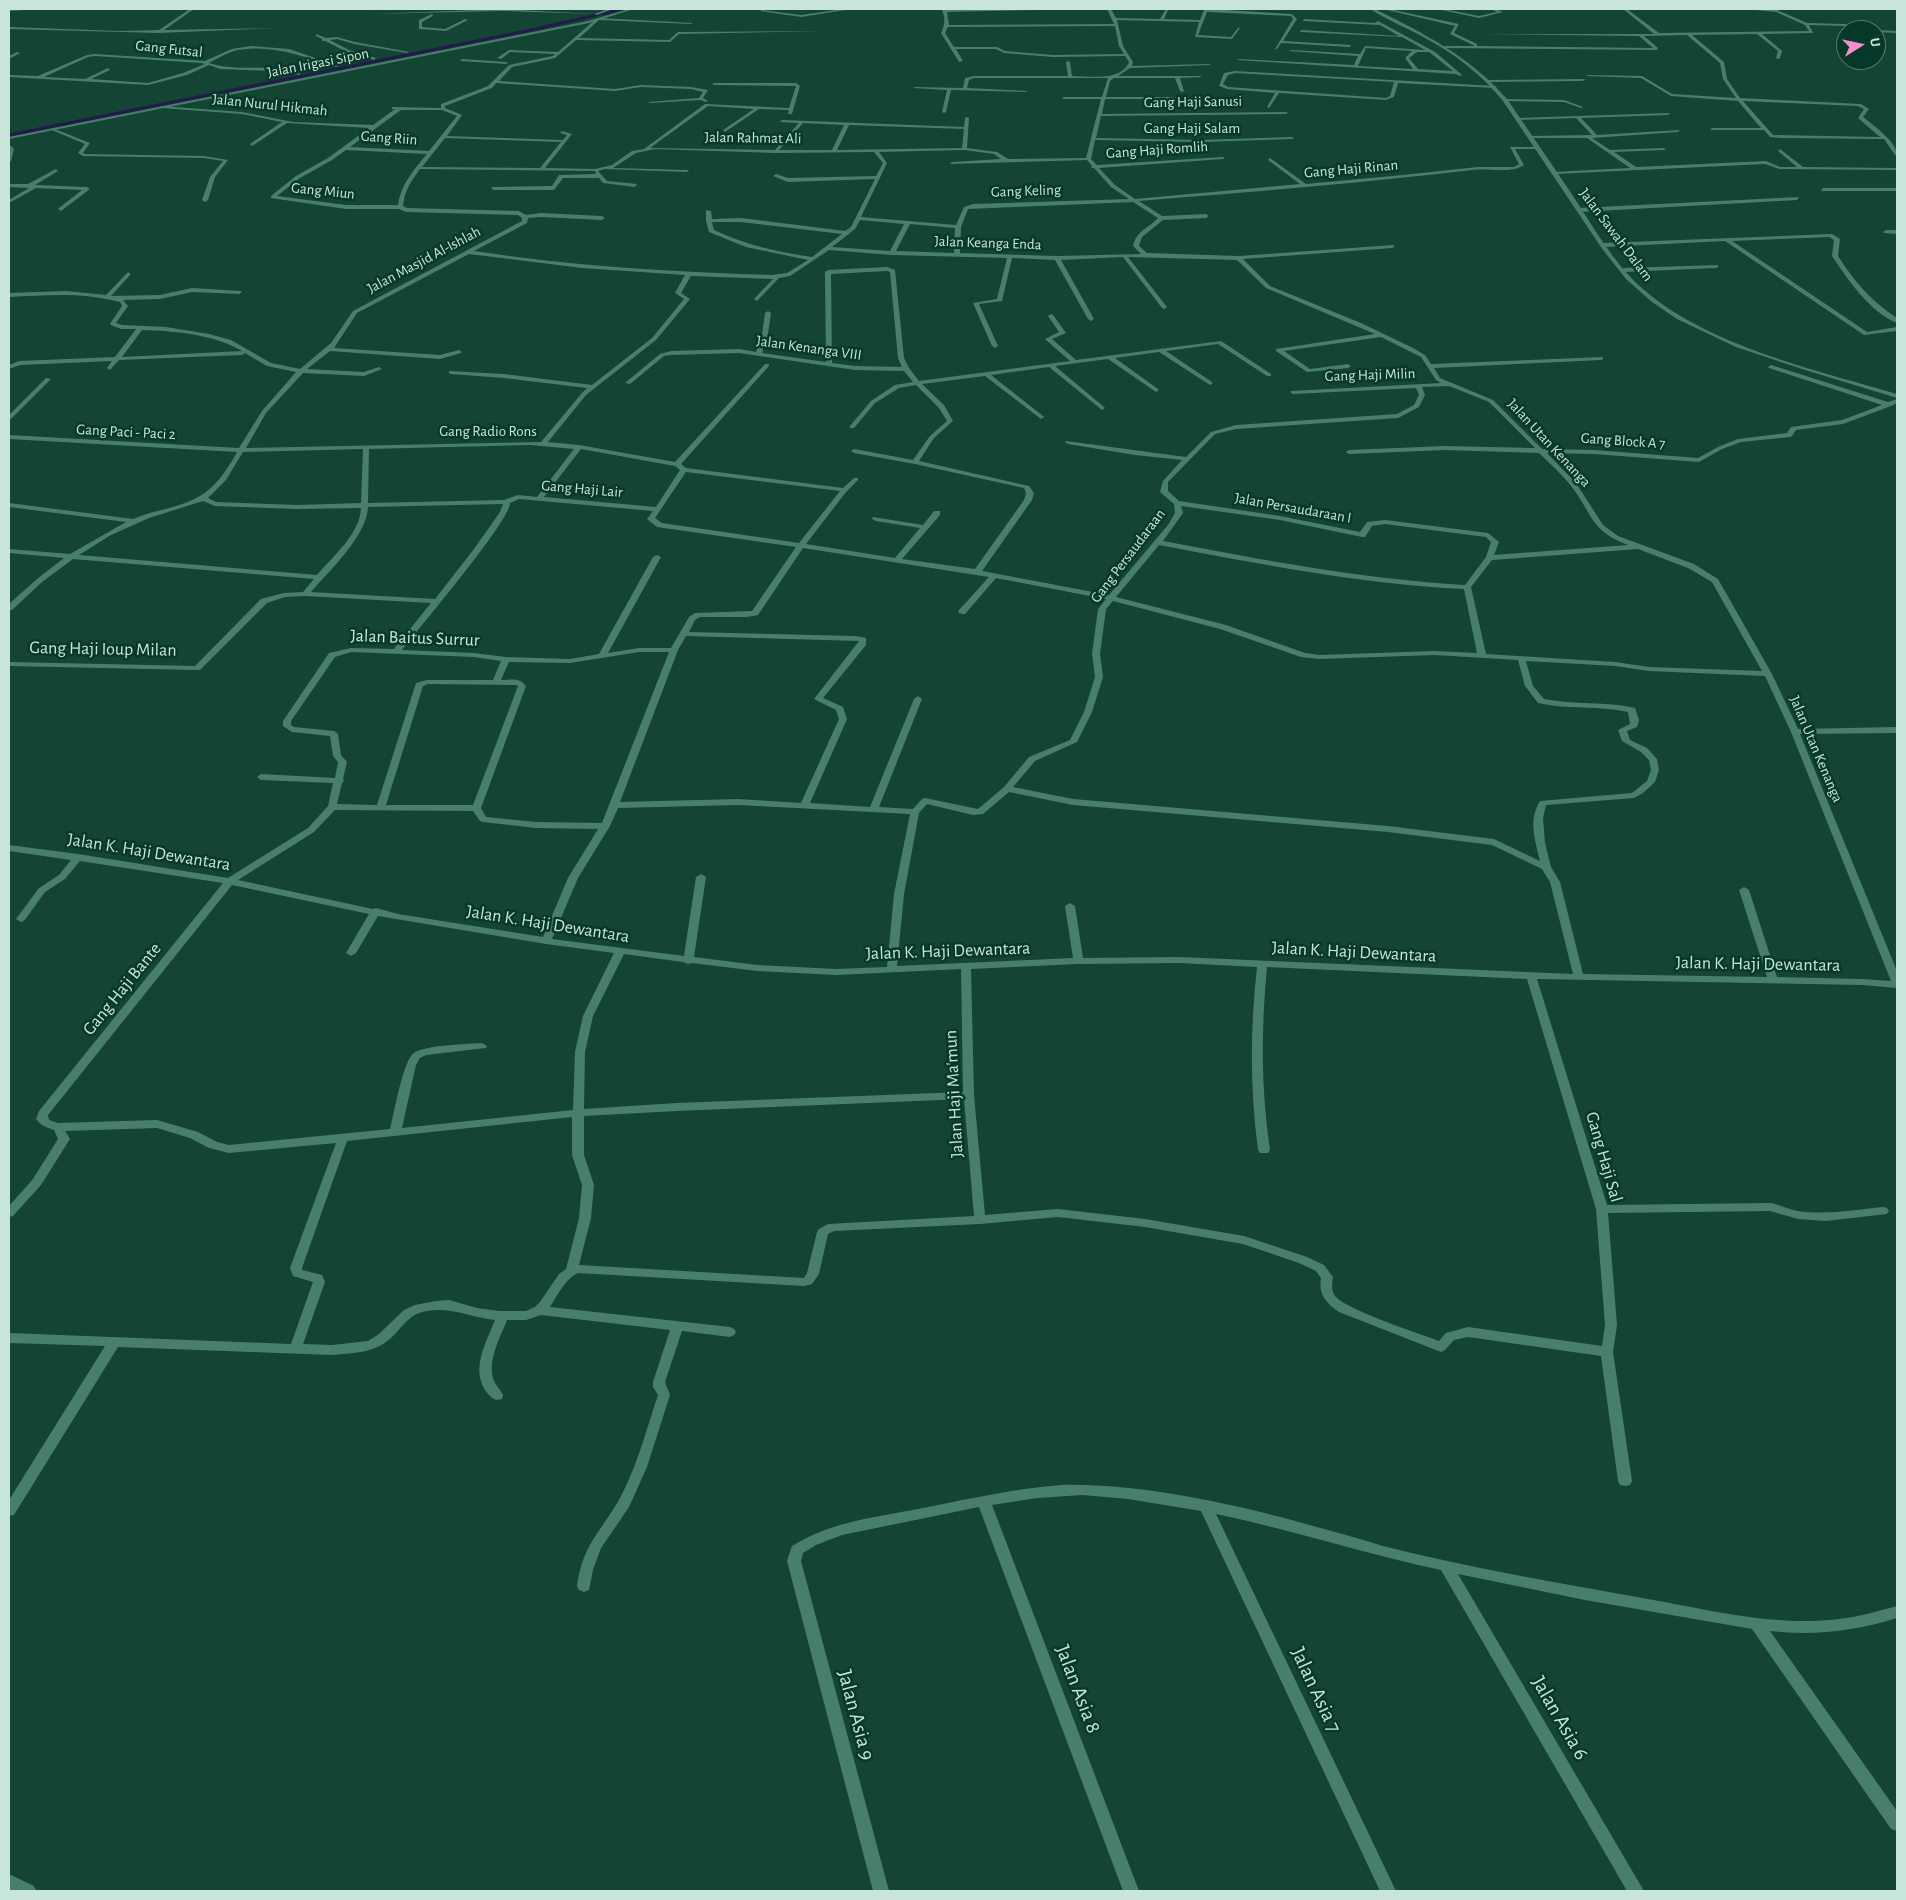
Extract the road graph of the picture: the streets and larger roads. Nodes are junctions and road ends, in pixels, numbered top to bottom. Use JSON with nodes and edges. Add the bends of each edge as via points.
{"nodes":[{"id":1,"x":37,"y":9,"type":"edge"},
{"id":2,"x":192,"y":9,"type":"edge"},
{"id":3,"x":632,"y":9,"type":"edge"},
{"id":4,"x":850,"y":9,"type":"edge"},
{"id":5,"x":1078,"y":9,"type":"edge"},
{"id":6,"x":1105,"y":9,"type":"edge"},
{"id":7,"x":1109,"y":9,"type":"edge"},
{"id":8,"x":1372,"y":9,"type":"edge"},
{"id":9,"x":1384,"y":9,"type":"edge"},
{"id":10,"x":1438,"y":9,"type":"edge"},
{"id":11,"x":1493,"y":9,"type":"edge"},
{"id":12,"x":1501,"y":9,"type":"edge"},
{"id":13,"x":1556,"y":9,"type":"edge"},
{"id":14,"x":1598,"y":9,"type":"edge"},
{"id":15,"x":1625,"y":9,"type":"edge"},
{"id":16,"x":1748,"y":9,"type":"edge"},
{"id":17,"x":9,"y":10,"type":"edge"},
{"id":18,"x":944,"y":10,"type":"edge"},
{"id":19,"x":1166,"y":10,"type":"dead end"},
{"id":20,"x":1773,"y":10,"type":"edge"},
{"id":21,"x":762,"y":11,"type":"dead end"},
{"id":22,"x":1282,"y":11,"type":"edge"},
{"id":23,"x":437,"y":12,"type":"junction"},
{"id":24,"x":614,"y":12,"type":"edge"},
{"id":25,"x":373,"y":14,"type":"dead end"},
{"id":26,"x":592,"y":14,"type":"junction"},
{"id":27,"x":1115,"y":19,"type":"junction"},
{"id":28,"x":466,"y":20,"type":"dead end"},
{"id":29,"x":599,"y":20,"type":"junction"},
{"id":30,"x":1162,"y":20,"type":"junction"},
{"id":31,"x":1304,"y":20,"type":"dead end"},
{"id":32,"x":1392,"y":20,"type":"junction"},
{"id":33,"x":1202,"y":21,"type":"junction"},
{"id":34,"x":692,"y":23,"type":"dead end"},
{"id":35,"x":1380,"y":23,"type":"junction"},
{"id":36,"x":1806,"y":24,"type":"junction"},
{"id":37,"x":1116,"y":25,"type":"junction"},
{"id":38,"x":1836,"y":25,"type":"edge"},
{"id":39,"x":947,"y":26,"type":"junction"},
{"id":40,"x":9,"y":28,"type":"edge"},
{"id":41,"x":276,"y":28,"type":"dead end"},
{"id":42,"x":1239,"y":29,"type":"dead end"},
{"id":43,"x":824,"y":31,"type":"dead end"},
{"id":44,"x":1301,"y":31,"type":"dead end"},
{"id":45,"x":158,"y":32,"type":"junction"},
{"id":46,"x":1758,"y":33,"type":"junction"},
{"id":47,"x":1484,"y":34,"type":"dead end"},
{"id":48,"x":1688,"y":34,"type":"junction"},
{"id":49,"x":317,"y":35,"type":"dead end"},
{"id":50,"x":1640,"y":35,"type":"junction"},
{"id":51,"x":1658,"y":35,"type":"junction"},
{"id":52,"x":1405,"y":37,"type":"junction"},
{"id":53,"x":577,"y":39,"type":"junction"},
{"id":54,"x":323,"y":40,"type":"junction"},
{"id":55,"x":1280,"y":42,"type":"junction"},
{"id":56,"x":1350,"y":46,"type":"dead end"},
{"id":57,"x":1478,"y":46,"type":"junction"},
{"id":58,"x":1445,"y":47,"type":"junction"},
{"id":59,"x":954,"y":48,"type":"junction"},
{"id":60,"x":1276,"y":48,"type":"dead end"},
{"id":61,"x":1416,"y":50,"type":"junction"},
{"id":62,"x":1291,"y":51,"type":"dead end"},
{"id":63,"x":1431,"y":51,"type":"junction"},
{"id":64,"x":407,"y":52,"type":"junction"},
{"id":65,"x":18,"y":53,"type":"dead end"},
{"id":66,"x":559,"y":53,"type":"junction"},
{"id":67,"x":1360,"y":55,"type":"junction"},
{"id":68,"x":1126,"y":56,"type":"junction"},
{"id":69,"x":9,"y":58,"type":"edge"},
{"id":70,"x":131,"y":58,"type":"junction"},
{"id":71,"x":499,"y":58,"type":"dead end"},
{"id":72,"x":1778,"y":58,"type":"dead end"},
{"id":73,"x":374,"y":59,"type":"junction"},
{"id":74,"x":462,"y":60,"type":"dead end"},
{"id":75,"x":1239,"y":60,"type":"dead end"},
{"id":76,"x":961,"y":61,"type":"dead end"},
{"id":77,"x":1068,"y":62,"type":"dead end"},
{"id":78,"x":124,"y":63,"type":"dead end"},
{"id":79,"x":206,"y":64,"type":"junction"},
{"id":80,"x":517,"y":64,"type":"junction"},
{"id":81,"x":1209,"y":65,"type":"dead end"},
{"id":82,"x":337,"y":66,"type":"junction"},
{"id":83,"x":1129,"y":67,"type":"junction"},
{"id":84,"x":1355,"y":67,"type":"junction"},
{"id":85,"x":1360,"y":67,"type":"junction"},
{"id":86,"x":108,"y":69,"type":"dead end"},
{"id":87,"x":1417,"y":71,"type":"junction"},
{"id":88,"x":299,"y":74,"type":"junction"},
{"id":89,"x":1459,"y":74,"type":"junction"},
{"id":90,"x":9,"y":76,"type":"edge"},
{"id":91,"x":1588,"y":76,"type":"dead end"},
{"id":92,"x":40,"y":77,"type":"junction"},
{"id":93,"x":1070,"y":77,"type":"junction"},
{"id":94,"x":1110,"y":77,"type":"junction"},
{"id":95,"x":1177,"y":77,"type":"junction"},
{"id":96,"x":1200,"y":77,"type":"dead end"},
{"id":97,"x":1356,"y":79,"type":"junction"},
{"id":98,"x":85,"y":80,"type":"junction"},
{"id":99,"x":1489,"y":80,"type":"junction"},
{"id":100,"x":1583,"y":80,"type":"dead end"},
{"id":101,"x":497,"y":82,"type":"junction"},
{"id":102,"x":1396,"y":82,"type":"junction"},
{"id":103,"x":1467,"y":86,"type":"junction"},
{"id":104,"x":1492,"y":87,"type":"junction"},
{"id":105,"x":915,"y":88,"type":"dead end"},
{"id":106,"x":949,"y":89,"type":"junction"},
{"id":107,"x":965,"y":89,"type":"junction"},
{"id":108,"x":706,"y":91,"type":"junction"},
{"id":109,"x":1026,"y":91,"type":"dead end"},
{"id":110,"x":1182,"y":91,"type":"dead end"},
{"id":111,"x":1278,"y":91,"type":"junction"},
{"id":112,"x":1356,"y":97,"type":"junction"},
{"id":113,"x":1064,"y":98,"type":"dead end"},
{"id":114,"x":1197,"y":98,"type":"dead end"},
{"id":115,"x":700,"y":99,"type":"junction"},
{"id":116,"x":1103,"y":99,"type":"junction"},
{"id":117,"x":1506,"y":100,"type":"junction"},
{"id":118,"x":1739,"y":100,"type":"junction"},
{"id":119,"x":650,"y":102,"type":"dead end"},
{"id":120,"x":1352,"y":105,"type":"dead end"},
{"id":121,"x":791,"y":106,"type":"junction"},
{"id":122,"x":162,"y":107,"type":"junction"},
{"id":123,"x":759,"y":107,"type":"junction"},
{"id":124,"x":1580,"y":107,"type":"dead end"},
{"id":125,"x":390,"y":108,"type":"dead end"},
{"id":126,"x":400,"y":108,"type":"junction"},
{"id":127,"x":1269,"y":108,"type":"dead end"},
{"id":128,"x":443,"y":109,"type":"junction"},
{"id":129,"x":944,"y":112,"type":"dead end"},
{"id":130,"x":1286,"y":113,"type":"dead end"},
{"id":131,"x":1668,"y":114,"type":"dead end"},
{"id":132,"x":1100,"y":115,"type":"junction"},
{"id":133,"x":967,"y":118,"type":"dead end"},
{"id":134,"x":1578,"y":118,"type":"junction"},
{"id":135,"x":1518,"y":119,"type":"junction"},
{"id":136,"x":287,"y":121,"type":"junction"},
{"id":137,"x":802,"y":122,"type":"junction"},
{"id":138,"x":847,"y":124,"type":"junction"},
{"id":139,"x":376,"y":127,"type":"junction"},
{"id":140,"x":966,"y":128,"type":"junction"},
{"id":141,"x":54,"y":129,"type":"junction"},
{"id":142,"x":1712,"y":129,"type":"dead end"},
{"id":143,"x":1765,"y":129,"type":"junction"},
{"id":144,"x":725,"y":131,"type":"dead end"},
{"id":145,"x":1678,"y":131,"type":"dead end"},
{"id":146,"x":9,"y":132,"type":"edge"},
{"id":147,"x":562,"y":132,"type":"dead end"},
{"id":148,"x":1588,"y":136,"type":"junction"},
{"id":149,"x":1596,"y":136,"type":"junction"},
{"id":150,"x":443,"y":137,"type":"junction"},
{"id":151,"x":1530,"y":137,"type":"junction"},
{"id":152,"x":9,"y":138,"type":"edge"},
{"id":153,"x":1292,"y":138,"type":"dead end"},
{"id":154,"x":1885,"y":138,"type":"junction"},
{"id":155,"x":1093,"y":139,"type":"junction"},
{"id":156,"x":565,"y":141,"type":"junction"},
{"id":157,"x":9,"y":145,"type":"edge"},
{"id":158,"x":252,"y":145,"type":"dead end"},
{"id":159,"x":345,"y":148,"type":"junction"},
{"id":160,"x":646,"y":148,"type":"junction"},
{"id":161,"x":1537,"y":148,"type":"junction"},
{"id":162,"x":964,"y":149,"type":"junction"},
{"id":163,"x":1664,"y":149,"type":"dead end"},
{"id":164,"x":1780,"y":150,"type":"dead end"},
{"id":165,"x":834,"y":151,"type":"junction"},
{"id":166,"x":876,"y":151,"type":"junction"},
{"id":167,"x":1609,"y":151,"type":"junction"},
{"id":168,"x":776,"y":152,"type":"junction"},
{"id":169,"x":431,"y":153,"type":"junction"},
{"id":170,"x":1897,"y":154,"type":"edge"},
{"id":171,"x":1223,"y":158,"type":"dead end"},
{"id":172,"x":1088,"y":159,"type":"junction"},
{"id":173,"x":1270,"y":159,"type":"dead end"},
{"id":174,"x":1007,"y":160,"type":"junction"},
{"id":175,"x":9,"y":161,"type":"edge"},
{"id":176,"x":952,"y":163,"type":"dead end"},
{"id":177,"x":1093,"y":167,"type":"junction"},
{"id":178,"x":419,"y":168,"type":"junction"},
{"id":179,"x":1802,"y":168,"type":"junction"},
{"id":180,"x":542,"y":169,"type":"junction"},
{"id":181,"x":604,"y":169,"type":"junction"},
{"id":182,"x":1635,"y":169,"type":"junction"},
{"id":183,"x":1897,"y":169,"type":"edge"},
{"id":184,"x":56,"y":170,"type":"dead end"},
{"id":185,"x":595,"y":170,"type":"junction"},
{"id":186,"x":687,"y":171,"type":"dead end"},
{"id":187,"x":1555,"y":173,"type":"junction"},
{"id":188,"x":600,"y":176,"type":"junction"},
{"id":189,"x":776,"y":176,"type":"dead end"},
{"id":190,"x":880,"y":177,"type":"junction"},
{"id":191,"x":635,"y":185,"type":"dead end"},
{"id":192,"x":1304,"y":185,"type":"junction"},
{"id":193,"x":9,"y":186,"type":"edge"},
{"id":194,"x":28,"y":186,"type":"junction"},
{"id":195,"x":35,"y":187,"type":"junction"},
{"id":196,"x":493,"y":188,"type":"dead end"},
{"id":197,"x":1823,"y":190,"type":"dead end"},
{"id":198,"x":1897,"y":190,"type":"edge"},
{"id":199,"x":1798,"y":198,"type":"dead end"},
{"id":200,"x":205,"y":200,"type":"dead end"},
{"id":201,"x":1134,"y":200,"type":"junction"},
{"id":202,"x":9,"y":202,"type":"edge"},
{"id":203,"x":400,"y":206,"type":"junction"},
{"id":204,"x":61,"y":209,"type":"dead end"},
{"id":205,"x":1579,"y":210,"type":"junction"},
{"id":206,"x":708,"y":211,"type":"dead end"},
{"id":207,"x":1206,"y":216,"type":"dead end"},
{"id":208,"x":525,"y":217,"type":"junction"},
{"id":209,"x":602,"y":218,"type":"dead end"},
{"id":210,"x":858,"y":218,"type":"junction"},
{"id":211,"x":1162,"y":218,"type":"junction"},
{"id":212,"x":709,"y":221,"type":"junction"},
{"id":213,"x":908,"y":222,"type":"junction"},
{"id":214,"x":958,"y":227,"type":"junction"},
{"id":215,"x":1886,"y":232,"type":"dead end"},
{"id":216,"x":1897,"y":232,"type":"edge"},
{"id":217,"x":847,"y":233,"type":"junction"},
{"id":218,"x":1725,"y":239,"type":"junction"},
{"id":219,"x":1604,"y":245,"type":"junction"},
{"id":220,"x":1392,"y":246,"type":"dead end"},
{"id":221,"x":829,"y":248,"type":"junction"},
{"id":222,"x":468,"y":252,"type":"junction"},
{"id":223,"x":892,"y":253,"type":"junction"},
{"id":224,"x":957,"y":255,"type":"junction"},
{"id":225,"x":1146,"y":255,"type":"junction"},
{"id":226,"x":1010,"y":256,"type":"junction"},
{"id":227,"x":1126,"y":257,"type":"junction"},
{"id":228,"x":1057,"y":258,"type":"junction"},
{"id":229,"x":1239,"y":258,"type":"junction"},
{"id":230,"x":813,"y":259,"type":"junction"},
{"id":231,"x":1716,"y":266,"type":"dead end"},
{"id":232,"x":1624,"y":270,"type":"junction"},
{"id":233,"x":128,"y":274,"type":"dead end"},
{"id":234,"x":689,"y":274,"type":"junction"},
{"id":235,"x":777,"y":277,"type":"junction"},
{"id":236,"x":239,"y":292,"type":"dead end"},
{"id":237,"x":9,"y":295,"type":"edge"},
{"id":238,"x":110,"y":297,"type":"junction"},
{"id":239,"x":757,"y":300,"type":"dead end"},
{"id":240,"x":1164,"y":308,"type":"dead end"},
{"id":241,"x":768,"y":312,"type":"dead end"},
{"id":242,"x":1051,"y":316,"type":"dead end"},
{"id":243,"x":1091,"y":319,"type":"dead end"},
{"id":244,"x":1897,"y":321,"type":"edge"},
{"id":245,"x":141,"y":327,"type":"junction"},
{"id":246,"x":1897,"y":329,"type":"edge"},
{"id":247,"x":1382,"y":335,"type":"junction"},
{"id":248,"x":995,"y":346,"type":"dead end"},
{"id":249,"x":330,"y":349,"type":"junction"},
{"id":250,"x":1160,"y":350,"type":"junction"},
{"id":251,"x":459,"y":352,"type":"dead end"},
{"id":252,"x":242,"y":353,"type":"dead end"},
{"id":253,"x":759,"y":353,"type":"junction"},
{"id":254,"x":1110,"y":357,"type":"junction"},
{"id":255,"x":1601,"y":358,"type":"dead end"},
{"id":256,"x":116,"y":360,"type":"junction"},
{"id":257,"x":1073,"y":360,"type":"junction"},
{"id":258,"x":829,"y":364,"type":"junction"},
{"id":259,"x":1049,"y":364,"type":"junction"},
{"id":260,"x":767,"y":365,"type":"dead end"},
{"id":261,"x":1348,"y":366,"type":"dead end"},
{"id":262,"x":1429,"y":366,"type":"junction"},
{"id":263,"x":9,"y":367,"type":"edge"},
{"id":264,"x":1771,"y":367,"type":"dead end"},
{"id":265,"x":110,"y":368,"type":"dead end"},
{"id":266,"x":379,"y":369,"type":"dead end"},
{"id":267,"x":301,"y":371,"type":"junction"},
{"id":268,"x":451,"y":372,"type":"dead end"},
{"id":269,"x":985,"y":373,"type":"junction"},
{"id":270,"x":909,"y":375,"type":"junction"},
{"id":271,"x":1269,"y":375,"type":"dead end"},
{"id":272,"x":48,"y":378,"type":"dead end"},
{"id":273,"x":628,"y":383,"type":"dead end"},
{"id":274,"x":1210,"y":383,"type":"dead end"},
{"id":275,"x":1449,"y":384,"type":"junction"},
{"id":276,"x":1418,"y":386,"type":"junction"},
{"id":277,"x":593,"y":387,"type":"junction"},
{"id":278,"x":1156,"y":390,"type":"dead end"},
{"id":279,"x":1293,"y":392,"type":"dead end"},
{"id":280,"x":1894,"y":402,"type":"edge"},
{"id":281,"x":1102,"y":408,"type":"dead end"},
{"id":282,"x":1041,"y":417,"type":"dead end"},
{"id":283,"x":9,"y":418,"type":"edge"},
{"id":284,"x":852,"y":426,"type":"dead end"},
{"id":285,"x":9,"y":437,"type":"edge"},
{"id":286,"x":1068,"y":442,"type":"dead end"},
{"id":287,"x":543,"y":444,"type":"junction"},
{"id":288,"x":579,"y":447,"type":"junction"},
{"id":289,"x":366,"y":448,"type":"junction"},
{"id":290,"x":242,"y":450,"type":"junction"},
{"id":291,"x":1540,"y":450,"type":"junction"},
{"id":292,"x":854,"y":451,"type":"dead end"},
{"id":293,"x":1349,"y":452,"type":"dead end"},
{"id":294,"x":1188,"y":459,"type":"junction"},
{"id":295,"x":915,"y":462,"type":"junction"},
{"id":296,"x":677,"y":464,"type":"junction"},
{"id":297,"x":684,"y":470,"type":"junction"},
{"id":298,"x":856,"y":479,"type":"dead end"},
{"id":299,"x":845,"y":490,"type":"junction"},
{"id":300,"x":203,"y":498,"type":"junction"},
{"id":301,"x":539,"y":499,"type":"junction"},
{"id":302,"x":505,"y":502,"type":"junction"},
{"id":303,"x":1177,"y":503,"type":"junction"},
{"id":304,"x":363,"y":504,"type":"junction"},
{"id":305,"x":9,"y":505,"type":"edge"},
{"id":306,"x":658,"y":509,"type":"junction"},
{"id":307,"x":937,"y":513,"type":"dead end"},
{"id":308,"x":876,"y":519,"type":"dead end"},
{"id":309,"x":133,"y":521,"type":"junction"},
{"id":310,"x":924,"y":527,"type":"junction"},
{"id":311,"x":1157,"y":542,"type":"junction"},
{"id":312,"x":804,"y":545,"type":"junction"},
{"id":313,"x":1639,"y":547,"type":"junction"},
{"id":314,"x":9,"y":551,"type":"edge"},
{"id":315,"x":70,"y":556,"type":"junction"},
{"id":316,"x":657,"y":557,"type":"dead end"},
{"id":317,"x":1490,"y":558,"type":"junction"},
{"id":318,"x":897,"y":560,"type":"junction"},
{"id":319,"x":977,"y":572,"type":"junction"},
{"id":320,"x":994,"y":576,"type":"junction"},
{"id":321,"x":318,"y":577,"type":"junction"},
{"id":322,"x":1467,"y":587,"type":"junction"},
{"id":323,"x":305,"y":594,"type":"junction"},
{"id":324,"x":9,"y":595,"type":"edge"},
{"id":325,"x":20,"y":596,"type":"junction"},
{"id":326,"x":1112,"y":598,"type":"junction"},
{"id":327,"x":437,"y":601,"type":"junction"},
{"id":328,"x":9,"y":608,"type":"edge"},
{"id":329,"x":962,"y":612,"type":"dead end"},
{"id":330,"x":684,"y":634,"type":"junction"},
{"id":331,"x":674,"y":650,"type":"junction"},
{"id":332,"x":396,"y":652,"type":"junction"},
{"id":333,"x":1482,"y":656,"type":"junction"},
{"id":334,"x":601,"y":658,"type":"junction"},
{"id":335,"x":1521,"y":658,"type":"junction"},
{"id":336,"x":506,"y":659,"type":"junction"},
{"id":337,"x":9,"y":664,"type":"edge"},
{"id":338,"x":1768,"y":674,"type":"junction"},
{"id":339,"x":496,"y":683,"type":"junction"},
{"id":340,"x":918,"y":699,"type":"dead end"},
{"id":341,"x":1897,"y":730,"type":"edge"},
{"id":342,"x":1795,"y":732,"type":"junction"},
{"id":343,"x":262,"y":777,"type":"dead end"},
{"id":344,"x":340,"y":781,"type":"junction"},
{"id":345,"x":1007,"y":789,"type":"junction"},
{"id":346,"x":805,"y":804,"type":"junction"},
{"id":347,"x":615,"y":805,"type":"junction"},
{"id":348,"x":332,"y":806,"type":"junction"},
{"id":349,"x":380,"y":808,"type":"junction"},
{"id":350,"x":476,"y":808,"type":"junction"},
{"id":351,"x":874,"y":809,"type":"junction"},
{"id":352,"x":915,"y":812,"type":"junction"},
{"id":353,"x":605,"y":826,"type":"junction"},
{"id":354,"x":9,"y":848,"type":"edge"},
{"id":355,"x":78,"y":857,"type":"junction"},
{"id":356,"x":1546,"y":867,"type":"junction"},
{"id":357,"x":701,"y":877,"type":"dead end"},
{"id":358,"x":230,"y":880,"type":"junction"},
{"id":359,"x":1744,"y":890,"type":"dead end"},
{"id":360,"x":1070,"y":906,"type":"dead end"},
{"id":361,"x":376,"y":912,"type":"junction"},
{"id":362,"x":21,"y":918,"type":"dead end"},
{"id":363,"x":546,"y":941,"type":"junction"},
{"id":364,"x":620,"y":951,"type":"junction"},
{"id":365,"x":351,"y":953,"type":"dead end"},
{"id":366,"x":688,"y":961,"type":"junction"},
{"id":367,"x":1078,"y":962,"type":"junction"},
{"id":368,"x":1262,"y":964,"type":"junction"},
{"id":369,"x":966,"y":966,"type":"junction"},
{"id":370,"x":892,"y":970,"type":"junction"},
{"id":371,"x":1531,"y":976,"type":"junction"},
{"id":372,"x":1579,"y":977,"type":"junction"},
{"id":373,"x":1774,"y":980,"type":"junction"},
{"id":374,"x":1897,"y":984,"type":"edge"},
{"id":375,"x":482,"y":1046,"type":"dead end"},
{"id":376,"x":969,"y":1095,"type":"junction"},
{"id":377,"x":578,"y":1113,"type":"junction"},
{"id":378,"x":58,"y":1127,"type":"junction"},
{"id":379,"x":395,"y":1133,"type":"junction"},
{"id":380,"x":343,"y":1138,"type":"junction"},
{"id":381,"x":1264,"y":1150,"type":"dead end"},
{"id":382,"x":1602,"y":1209,"type":"junction"},
{"id":383,"x":1883,"y":1211,"type":"dead end"},
{"id":384,"x":9,"y":1213,"type":"edge"},
{"id":385,"x":980,"y":1220,"type":"junction"},
{"id":386,"x":571,"y":1271,"type":"junction"},
{"id":387,"x":540,"y":1310,"type":"junction"},
{"id":388,"x":503,"y":1314,"type":"junction"},
{"id":389,"x":677,"y":1326,"type":"junction"},
{"id":390,"x":730,"y":1332,"type":"dead end"},
{"id":391,"x":9,"y":1338,"type":"edge"},
{"id":392,"x":115,"y":1341,"type":"junction"},
{"id":393,"x":295,"y":1349,"type":"junction"},
{"id":394,"x":1607,"y":1352,"type":"junction"},
{"id":395,"x":497,"y":1395,"type":"dead end"},
{"id":396,"x":1626,"y":1481,"type":"dead end"},
{"id":397,"x":984,"y":1502,"type":"junction"},
{"id":398,"x":1206,"y":1507,"type":"junction"},
{"id":399,"x":9,"y":1510,"type":"edge"},
{"id":400,"x":1446,"y":1566,"type":"junction"},
{"id":401,"x":584,"y":1586,"type":"dead end"},
{"id":402,"x":1897,"y":1612,"type":"edge"},
{"id":403,"x":1756,"y":1623,"type":"junction"},
{"id":404,"x":1897,"y":1824,"type":"edge"},
{"id":405,"x":9,"y":1882,"type":"edge"},
{"id":406,"x":28,"y":1891,"type":"edge"},
{"id":407,"x":881,"y":1891,"type":"edge"},
{"id":408,"x":1131,"y":1891,"type":"edge"},
{"id":409,"x":1388,"y":1891,"type":"edge"},
{"id":410,"x":1636,"y":1891,"type":"edge"}],
"edges":[{"from":1,"to":17,"type":"street"},
{"from":2,"to":45,"type":"street"},
{"from":3,"to":24,"type":"street","name":"Jalan Irigasi Sipon"},
{"from":4,"to":21,"type":"street","via":[[801,16]]},
{"from":5,"to":18,"type":"street"},
{"from":6,"to":7,"type":"street"},
{"from":7,"to":27,"type":"street"},
{"from":8,"to":32,"type":"street","name":"Jalan Sawah Dalam"},
{"from":9,"to":57,"type":"street","via":[[1452,23],[1458,26],[1451,33]]},
{"from":10,"to":11,"type":"street","via":[[1479,18],[1501,12]]},
{"from":11,"to":12,"type":"street"},
{"from":13,"to":14,"type":"street"},
{"from":15,"to":51,"type":"street"},
{"from":16,"to":20,"type":"street"},
{"from":18,"to":39,"type":"street"},
{"from":19,"to":30,"type":"street"},
{"from":20,"to":36,"type":"street"},
{"from":22,"to":33,"type":"street","via":[[1209,10]]},
{"from":22,"to":55,"type":"street","via":[[1295,19]]},
{"from":23,"to":25,"type":"street"},
{"from":23,"to":26,"type":"street","via":[[502,10]]},
{"from":23,"to":28,"type":"street","via":[[420,20],[420,28],[446,30]]},
{"from":24,"to":26,"type":"street","name":"Jalan Irigasi Sipon"},
{"from":24,"to":29,"type":"street","name":"Jalan Irigasi Sipon"},
{"from":26,"to":64,"type":"street","name":"Jalan Irigasi Sipon"},
{"from":27,"to":30,"type":"street"},
{"from":27,"to":37,"type":"street"},
{"from":29,"to":34,"type":"street"},
{"from":29,"to":53,"type":"street"},
{"from":29,"to":122,"type":"street","name":"Jalan Irigasi Sipon"},
{"from":30,"to":33,"type":"street"},
{"from":31,"to":35,"type":"street"},
{"from":32,"to":35,"type":"street"},
{"from":32,"to":58,"type":"street","name":"Jalan Sawah Dalam"},
{"from":33,"to":42,"type":"street","via":[[1196,36],[1232,38]]},
{"from":35,"to":52,"type":"street"},
{"from":36,"to":38,"type":"street"},
{"from":36,"to":46,"type":"street","via":[[1812,32]]},
{"from":37,"to":39,"type":"street"},
{"from":37,"to":68,"type":"street"},
{"from":39,"to":59,"type":"street","via":[[944,33]]},
{"from":40,"to":45,"type":"street"},
{"from":41,"to":45,"type":"street"},
{"from":43,"to":53,"type":"street","via":[[678,33],[670,42]]},
{"from":44,"to":52,"type":"street"},
{"from":46,"to":48,"type":"street"},
{"from":46,"to":72,"type":"street","via":[[1780,51]]},
{"from":47,"to":50,"type":"street"},
{"from":48,"to":51,"type":"street"},
{"from":48,"to":118,"type":"street","via":[[1722,63],[1725,78]]},
{"from":49,"to":54,"type":"street"},
{"from":50,"to":51,"type":"street"},
{"from":50,"to":57,"type":"street","via":[[1657,49]]},
{"from":52,"to":63,"type":"street"},
{"from":53,"to":66,"type":"street"},
{"from":54,"to":64,"type":"street","via":[[337,38]]},
{"from":54,"to":73,"type":"street"},
{"from":55,"to":56,"type":"street"},
{"from":55,"to":60,"type":"street"},
{"from":57,"to":58,"type":"street"},
{"from":58,"to":99,"type":"street","name":"Jalan Sawah Dalam"},
{"from":59,"to":68,"type":"street","via":[[997,48],[1004,52],[1058,56]]},
{"from":59,"to":76,"type":"street"},
{"from":61,"to":63,"type":"street"},
{"from":61,"to":67,"type":"street","via":[[1365,47]]},
{"from":61,"to":87,"type":"street","via":[[1407,58]]},
{"from":62,"to":67,"type":"street"},
{"from":63,"to":89,"type":"street"},
{"from":64,"to":73,"type":"street","name":"Jalan Irigasi Sipon"},
{"from":65,"to":69,"type":"street"},
{"from":66,"to":71,"type":"street","via":[[509,51]]},
{"from":66,"to":80,"type":"street","via":[[550,59]]},
{"from":67,"to":84,"type":"street"},
{"from":68,"to":83,"type":"street","via":[[1131,62]]},
{"from":70,"to":78,"type":"street"},
{"from":70,"to":79,"type":"street","name":"Gang Futsal"},
{"from":70,"to":92,"type":"street","name":"Gang Futsal","via":[[91,56]]},
{"from":73,"to":82,"type":"street","name":"Jalan Irigasi Sipon"},
{"from":74,"to":80,"type":"street"},
{"from":75,"to":84,"type":"street"},
{"from":77,"to":93,"type":"street"},
{"from":79,"to":82,"type":"street","via":[[235,49],[278,48],[297,51]]},
{"from":79,"to":88,"type":"street","name":"Gang Futsal"},
{"from":79,"to":98,"type":"street","via":[[155,83]]},
{"from":80,"to":101,"type":"street","via":[[507,68]]},
{"from":81,"to":83,"type":"street"},
{"from":82,"to":88,"type":"street","name":"Jalan Irigasi Sipon"},
{"from":83,"to":94,"type":"street"},
{"from":84,"to":85,"type":"street"},
{"from":85,"to":87,"type":"street"},
{"from":85,"to":97,"type":"street"},
{"from":86,"to":98,"type":"street"},
{"from":87,"to":89,"type":"street"},
{"from":88,"to":146,"type":"street","name":"Jalan Irigasi Sipon"},
{"from":89,"to":103,"type":"street"},
{"from":90,"to":92,"type":"street"},
{"from":91,"to":118,"type":"street","via":[[1642,77],[1673,96]]},
{"from":92,"to":98,"type":"street"},
{"from":93,"to":94,"type":"street"},
{"from":93,"to":107,"type":"street","via":[[974,77],[967,79]]},
{"from":94,"to":95,"type":"street"},
{"from":94,"to":116,"type":"street"},
{"from":95,"to":96,"type":"street"},
{"from":95,"to":110,"type":"street"},
{"from":97,"to":102,"type":"street"},
{"from":97,"to":111,"type":"street","via":[[1235,72],[1226,74],[1221,85]]},
{"from":99,"to":100,"type":"street"},
{"from":99,"to":104,"type":"street","name":"Jalan Sawah Dalam"},
{"from":101,"to":108,"type":"street","via":[[615,90],[641,86]]},
{"from":101,"to":128,"type":"street","via":[[444,105]]},
{"from":102,"to":103,"type":"street"},
{"from":102,"to":112,"type":"street","via":[[1390,98]]},
{"from":103,"to":104,"type":"street"},
{"from":104,"to":117,"type":"street","name":"Jalan Sawah Dalam"},
{"from":105,"to":106,"type":"street"},
{"from":106,"to":107,"type":"street"},
{"from":106,"to":129,"type":"street"},
{"from":107,"to":109,"type":"street"},
{"from":108,"to":115,"type":"street"},
{"from":108,"to":121,"type":"street","via":[[714,81],[796,84]]},
{"from":111,"to":112,"type":"street"},
{"from":111,"to":127,"type":"street"},
{"from":112,"to":120,"type":"street"},
{"from":113,"to":116,"type":"street"},
{"from":114,"to":116,"type":"street"},
{"from":115,"to":119,"type":"street"},
{"from":115,"to":121,"type":"street"},
{"from":116,"to":132,"type":"street"},
{"from":117,"to":124,"type":"street","via":[[1564,101]]},
{"from":117,"to":135,"type":"street","name":"Jalan Sawah Dalam"},
{"from":118,"to":143,"type":"street"},
{"from":118,"to":154,"type":"street","via":[[1859,105],[1866,109],[1860,117]]},
{"from":121,"to":123,"type":"street"},
{"from":121,"to":137,"type":"street","via":[[782,121]]},
{"from":122,"to":136,"type":"street","name":"Jalan Nurul Hikmah"},
{"from":122,"to":141,"type":"street","name":"Jalan Irigasi Sipon"},
{"from":123,"to":144,"type":"street"},
{"from":123,"to":160,"type":"street","via":[[704,106]]},
{"from":125,"to":126,"type":"street"},
{"from":126,"to":128,"type":"street"},
{"from":126,"to":139,"type":"street"},
{"from":128,"to":150,"type":"street","via":[[460,115]]},
{"from":130,"to":132,"type":"street","name":"Gang Haji Sanusi"},
{"from":131,"to":134,"type":"street"},
{"from":132,"to":155,"type":"street"},
{"from":133,"to":140,"type":"street"},
{"from":134,"to":135,"type":"street"},
{"from":134,"to":149,"type":"street"},
{"from":135,"to":151,"type":"street","name":"Jalan Sawah Dalam"},
{"from":136,"to":139,"type":"street","name":"Jalan Nurul Hikmah"},
{"from":136,"to":158,"type":"street"},
{"from":137,"to":138,"type":"street"},
{"from":137,"to":168,"type":"street"},
{"from":138,"to":140,"type":"street"},
{"from":138,"to":165,"type":"street"},
{"from":139,"to":159,"type":"street"},
{"from":140,"to":162,"type":"street"},
{"from":141,"to":152,"type":"street","name":"Jalan Irigasi Sipon"},
{"from":141,"to":200,"type":"street","via":[[88,144],[80,153],[83,154],[226,160],[211,180]]},
{"from":142,"to":143,"type":"street"},
{"from":143,"to":154,"type":"street","via":[[1772,136],[1781,137]]},
{"from":145,"to":149,"type":"street"},
{"from":147,"to":156,"type":"street","via":[[570,134]]},
{"from":148,"to":149,"type":"street"},
{"from":148,"to":151,"type":"street"},
{"from":148,"to":167,"type":"street"},
{"from":150,"to":156,"type":"street"},
{"from":150,"to":169,"type":"street"},
{"from":151,"to":161,"type":"street","name":"Jalan Sawah Dalam"},
{"from":153,"to":155,"type":"street","name":"Gang Haji Salam","via":[[1201,141]]},
{"from":154,"to":170,"type":"street"},
{"from":155,"to":172,"type":"street"},
{"from":156,"to":180,"type":"street"},
{"from":157,"to":175,"type":"street","via":[[12,149]]},
{"from":159,"to":169,"type":"street","name":"Gang Riin"},
{"from":159,"to":203,"type":"street","name":"Gang Miun","via":[[273,197],[346,207]]},
{"from":160,"to":168,"type":"street","name":"Jalan Rahmat Ali"},
{"from":160,"to":181,"type":"street","name":"Jalan Rahmat Ali"},
{"from":161,"to":187,"type":"street","name":"Jalan Sawah Dalam"},
{"from":161,"to":192,"type":"street","name":"Gang Haji Rinan","via":[[1512,149],[1521,167],[1478,168]]},
{"from":162,"to":166,"type":"street","name":"Jalan Rahmat Ali"},
{"from":162,"to":174,"type":"street","name":"Jalan Rahmat Ali","via":[[995,153]]},
{"from":163,"to":167,"type":"street"},
{"from":164,"to":179,"type":"street"},
{"from":165,"to":166,"type":"street","name":"Jalan Rahmat Ali"},
{"from":165,"to":168,"type":"street","name":"Jalan Rahmat Ali"},
{"from":166,"to":190,"type":"street","via":[[885,163]]},
{"from":167,"to":182,"type":"street"},
{"from":169,"to":178,"type":"street"},
{"from":171,"to":177,"type":"street","name":"Gang Haji Romlih"},
{"from":172,"to":174,"type":"street","name":"Jalan Rahmat Ali"},
{"from":172,"to":177,"type":"street"},
{"from":173,"to":192,"type":"street"},
{"from":174,"to":176,"type":"street"},
{"from":177,"to":201,"type":"street"},
{"from":178,"to":180,"type":"street","name":"Jalan Rahmat Ali"},
{"from":178,"to":203,"type":"street","via":[[408,183]]},
{"from":179,"to":182,"type":"street","via":[[1779,168],[1766,162]]},
{"from":179,"to":183,"type":"street"},
{"from":180,"to":185,"type":"street","name":"Jalan Rahmat Ali"},
{"from":181,"to":185,"type":"street","name":"Jalan Rahmat Ali"},
{"from":181,"to":186,"type":"street"},
{"from":182,"to":187,"type":"street"},
{"from":184,"to":194,"type":"street"},
{"from":185,"to":188,"type":"street"},
{"from":187,"to":205,"type":"street","name":"Jalan Sawah Dalam"},
{"from":188,"to":191,"type":"street","via":[[612,185]]},
{"from":188,"to":196,"type":"street","via":[[561,176],[554,188]]},
{"from":189,"to":190,"type":"street","via":[[788,180]]},
{"from":190,"to":210,"type":"street"},
{"from":192,"to":201,"type":"street","name":"Gang Haji Rinan"},
{"from":193,"to":194,"type":"street"},
{"from":194,"to":195,"type":"street"},
{"from":195,"to":202,"type":"street"},
{"from":195,"to":204,"type":"street","via":[[87,189]]},
{"from":197,"to":198,"type":"street"},
{"from":199,"to":205,"type":"street"},
{"from":201,"to":211,"type":"street"},
{"from":201,"to":214,"type":"street","name":"Gang Keling","via":[[973,206],[966,208]]},
{"from":203,"to":208,"type":"street","name":"Jalan Masjid Al-Ishlah","via":[[406,210],[428,212],[496,211]]},
{"from":205,"to":219,"type":"street","name":"Jalan Sawah Dalam"},
{"from":206,"to":212,"type":"street"},
{"from":207,"to":211,"type":"street"},
{"from":208,"to":209,"type":"street"},
{"from":208,"to":222,"type":"street","name":"Jalan Masjid Al-Ishlah","via":[[525,222]]},
{"from":210,"to":213,"type":"street"},
{"from":210,"to":217,"type":"street"},
{"from":211,"to":225,"type":"street","via":[[1136,239],[1136,246]]},
{"from":212,"to":217,"type":"street","via":[[742,220]]},
{"from":212,"to":230,"type":"street","via":[[711,231],[733,243],[775,254]]},
{"from":213,"to":214,"type":"street"},
{"from":213,"to":223,"type":"street"},
{"from":214,"to":224,"type":"street","name":"Gang Keling"},
{"from":215,"to":216,"type":"street"},
{"from":217,"to":221,"type":"street"},
{"from":218,"to":219,"type":"street"},
{"from":218,"to":244,"type":"street","via":[[1834,236],[1837,243],[1835,256],[1863,295]]},
{"from":218,"to":246,"type":"street","via":[[1866,334]]},
{"from":219,"to":232,"type":"street","name":"Jalan Sawah Dalam"},
{"from":220,"to":229,"type":"street"},
{"from":221,"to":223,"type":"street","name":"Jalan Keanga Enda"},
{"from":221,"to":230,"type":"street"},
{"from":222,"to":234,"type":"street","via":[[548,263]]},
{"from":222,"to":249,"type":"street","name":"Jalan Masjid Al-Ishlah","via":[[355,312],[345,332]]},
{"from":223,"to":224,"type":"street","name":"Jalan Keanga Enda"},
{"from":224,"to":226,"type":"street","name":"Jalan Keanga Enda"},
{"from":225,"to":227,"type":"street","name":"Jalan Keanga Enda"},
{"from":225,"to":229,"type":"street"},
{"from":226,"to":228,"type":"street","name":"Jalan Keanga Enda"},
{"from":226,"to":248,"type":"street","via":[[1000,300],[976,303]]},
{"from":227,"to":228,"type":"street","name":"Jalan Keanga Enda"},
{"from":227,"to":240,"type":"street"},
{"from":228,"to":243,"type":"street"},
{"from":229,"to":247,"type":"street","name":"Jalan Utan Kenanga","via":[[1265,286]]},
{"from":230,"to":235,"type":"street","via":[[788,275]]},
{"from":231,"to":232,"type":"street"},
{"from":232,"to":280,"type":"street","name":"Jalan Sawah Dalam","via":[[1654,302],[1695,325]]},
{"from":233,"to":238,"type":"street"},
{"from":234,"to":235,"type":"street"},
{"from":234,"to":277,"type":"street","via":[[678,292],[687,300],[661,332]]},
{"from":235,"to":239,"type":"street"},
{"from":236,"to":238,"type":"street","via":[[192,290],[160,297]]},
{"from":237,"to":238,"type":"street"},
{"from":238,"to":245,"type":"street","via":[[122,301],[125,306],[113,324]]},
{"from":241,"to":253,"type":"street"},
{"from":242,"to":257,"type":"street","via":[[1063,333],[1048,339]]},
{"from":245,"to":256,"type":"street"},
{"from":245,"to":267,"type":"street","via":[[185,331],[229,341],[269,366]]},
{"from":247,"to":261,"type":"street","via":[[1278,350],[1309,371]]},
{"from":247,"to":262,"type":"street","name":"Jalan Utan Kenanga","via":[[1423,356]]},
{"from":249,"to":251,"type":"street","via":[[440,357]]},
{"from":249,"to":267,"type":"street","name":"Jalan Masjid Al-Ishlah"},
{"from":250,"to":254,"type":"street"},
{"from":250,"to":271,"type":"street","via":[[1220,342]]},
{"from":250,"to":274,"type":"street"},
{"from":252,"to":256,"type":"street"},
{"from":253,"to":258,"type":"street","name":"Jalan Kenanga VIII"},
{"from":253,"to":273,"type":"street","name":"Jalan Kenanga VIII","via":[[662,355]]},
{"from":254,"to":257,"type":"street"},
{"from":254,"to":278,"type":"street"},
{"from":255,"to":262,"type":"street"},
{"from":256,"to":263,"type":"street","via":[[19,363]]},
{"from":256,"to":265,"type":"street"},
{"from":257,"to":259,"type":"street"},
{"from":258,"to":270,"type":"street","name":"Jalan Kenanga VIII"},
{"from":258,"to":270,"type":"street","via":[[828,272],[887,269],[893,273],[901,358]]},
{"from":259,"to":269,"type":"street"},
{"from":259,"to":281,"type":"street"},
{"from":260,"to":296,"type":"street"},
{"from":262,"to":275,"type":"street","name":"Jalan Utan Kenanga","via":[[1438,379]]},
{"from":264,"to":280,"type":"street"},
{"from":266,"to":267,"type":"street","via":[[364,374]]},
{"from":267,"to":290,"type":"street","name":"Jalan Masjid Al-Ishlah","via":[[263,413]]},
{"from":268,"to":277,"type":"street"},
{"from":269,"to":270,"type":"street"},
{"from":269,"to":282,"type":"street"},
{"from":270,"to":284,"type":"street","via":[[873,402]]},
{"from":270,"to":295,"type":"street","via":[[947,413],[950,421],[932,438]]},
{"from":272,"to":283,"type":"street"},
{"from":275,"to":276,"type":"street","name":"Gang Haji Milin"},
{"from":275,"to":291,"type":"street","name":"Jalan Utan Kenanga","via":[[1491,401]]},
{"from":276,"to":279,"type":"street","name":"Gang Haji Milin"},
{"from":276,"to":294,"type":"street","name":"Gang Persaudaraan","via":[[1422,395],[1417,406],[1398,416],[1225,428],[1213,433]]},
{"from":277,"to":287,"type":"street"},
{"from":280,"to":291,"type":"street","name":"Gang Block A 7","via":[[1843,422],[1794,428],[1790,435],[1740,440],[1699,460]]},
{"from":285,"to":290,"type":"street","name":"Gang Paci - Paci 2"},
{"from":286,"to":294,"type":"street"},
{"from":287,"to":288,"type":"street","name":"Gang Radio Rons"},
{"from":287,"to":289,"type":"street","name":"Gang Radio Rons","via":[[510,442]]},
{"from":288,"to":296,"type":"street","name":"Gang Radio Rons"},
{"from":288,"to":301,"type":"street"},
{"from":289,"to":290,"type":"street","name":"Gang Radio Rons"},
{"from":289,"to":304,"type":"street"},
{"from":290,"to":300,"type":"street","name":"Jalan Masjid Al-Ishlah","via":[[225,480]]},
{"from":291,"to":293,"type":"street","name":"Gang Block A 7","via":[[1445,448]]},
{"from":291,"to":313,"type":"street","name":"Jalan Utan Kenanga","via":[[1574,484],[1604,529],[1615,538]]},
{"from":292,"to":295,"type":"street"},
{"from":294,"to":303,"type":"street","name":"Gang Persaudaraan","via":[[1165,482],[1164,492]]},
{"from":295,"to":319,"type":"street","via":[[1027,487],[1030,493],[1028,500]]},
{"from":296,"to":297,"type":"street"},
{"from":297,"to":299,"type":"street"},
{"from":297,"to":306,"type":"street"},
{"from":298,"to":299,"type":"street"},
{"from":299,"to":312,"type":"street"},
{"from":300,"to":304,"type":"street","name":"Gang Haji Lair","via":[[231,506]]},
{"from":300,"to":309,"type":"street","name":"Jalan Masjid Al-Ishlah"},
{"from":301,"to":302,"type":"street","name":"Gang Haji Lair","via":[[518,497]]},
{"from":301,"to":306,"type":"street","name":"Gang Haji Lair"},
{"from":302,"to":304,"type":"street","name":"Gang Haji Lair"},
{"from":302,"to":327,"type":"street","via":[[504,512],[488,536]]},
{"from":303,"to":311,"type":"street","name":"Gang Persaudaraan","via":[[1179,513]]},
{"from":303,"to":317,"type":"street","name":"Jalan Persaudaraan I","via":[[1280,518],[1362,535],[1370,524],[1385,522],[1488,534],[1495,542]]},
{"from":304,"to":321,"type":"street","via":[[364,514],[353,538]]},
{"from":305,"to":309,"type":"street"},
{"from":306,"to":312,"type":"street","via":[[650,519],[660,524]]},
{"from":307,"to":310,"type":"street"},
{"from":308,"to":310,"type":"street"},
{"from":309,"to":315,"type":"street","name":"Jalan Masjid Al-Ishlah"},
{"from":310,"to":318,"type":"street"},
{"from":311,"to":322,"type":"street","via":[[1284,566],[1412,584]]},
{"from":311,"to":326,"type":"street","name":"Gang Persaudaraan"},
{"from":312,"to":318,"type":"street"},
{"from":312,"to":330,"type":"street","via":[[755,613],[698,615]]},
{"from":313,"to":317,"type":"street"},
{"from":313,"to":338,"type":"street","name":"Jalan Utan Kenanga","via":[[1691,566],[1715,581]]},
{"from":314,"to":315,"type":"street"},
{"from":315,"to":321,"type":"street"},
{"from":315,"to":325,"type":"street","name":"Jalan Masjid Al-Ishlah"},
{"from":316,"to":334,"type":"street"},
{"from":317,"to":322,"type":"street"},
{"from":318,"to":319,"type":"street"},
{"from":319,"to":320,"type":"street"},
{"from":320,"to":326,"type":"street"},
{"from":320,"to":329,"type":"street"},
{"from":321,"to":323,"type":"street"},
{"from":322,"to":333,"type":"street"},
{"from":323,"to":327,"type":"street"},
{"from":323,"to":337,"type":"street","name":"Gang Haji Ioup Milan","via":[[284,595],[264,601],[197,668]]},
{"from":324,"to":325,"type":"street"},
{"from":325,"to":328,"type":"street","name":"Jalan Masjid Al-Ishlah"},
{"from":326,"to":333,"type":"street","via":[[1223,627],[1304,655],[1332,658],[1401,653]]},
{"from":326,"to":345,"type":"street","name":"Gang Persaudaraan","via":[[1102,609],[1096,654],[1099,677],[1081,730],[1074,742],[1032,759]]},
{"from":327,"to":332,"type":"street"},
{"from":330,"to":331,"type":"street"},
{"from":330,"to":346,"type":"street","via":[[863,640],[818,699],[840,709],[843,719]]},
{"from":331,"to":334,"type":"street","name":"Jalan Baitus Surrur","via":[[639,650]]},
{"from":331,"to":347,"type":"street"},
{"from":332,"to":336,"type":"street","name":"Jalan Baitus Surrur"},
{"from":332,"to":344,"type":"street","name":"Jalan Baitus Surrur","via":[[351,650],[332,654],[287,720],[292,730],[334,734],[337,756],[343,762]]},
{"from":333,"to":335,"type":"street"},
{"from":334,"to":336,"type":"street","name":"Jalan Baitus Surrur","via":[[570,661]]},
{"from":335,"to":338,"type":"street","via":[[1649,669]]},
{"from":335,"to":356,"type":"street","via":[[1529,686],[1541,700],[1632,710],[1634,725],[1622,730],[1626,742],[1644,750],[1653,759],[1655,770],[1651,782],[1634,795],[1544,803],[1538,810],[1538,822]]},
{"from":336,"to":339,"type":"street"},
{"from":338,"to":342,"type":"street","name":"Jalan Utan Kenanga"},
{"from":339,"to":349,"type":"street","via":[[427,682],[419,685]]},
{"from":339,"to":350,"type":"street","via":[[518,682],[522,686]]},
{"from":340,"to":351,"type":"street"},
{"from":341,"to":342,"type":"street"},
{"from":342,"to":374,"type":"street","name":"Jalan Utan Kenanga"},
{"from":343,"to":344,"type":"street"},
{"from":344,"to":348,"type":"street","name":"Jalan Baitus Surrur"},
{"from":345,"to":352,"type":"street","name":"Gang Persaudaraan","via":[[977,812],[925,801]]},
{"from":345,"to":356,"type":"street","via":[[1073,802],[1451,835],[1494,842]]},
{"from":346,"to":347,"type":"street"},
{"from":346,"to":351,"type":"street"},
{"from":347,"to":353,"type":"street"},
{"from":348,"to":349,"type":"street"},
{"from":348,"to":358,"type":"street","name":"Jalan Baitus Surrur","via":[[311,830]]},
{"from":349,"to":350,"type":"street"},
{"from":350,"to":353,"type":"street","via":[[483,819],[536,825]]},
{"from":351,"to":352,"type":"street"},
{"from":352,"to":370,"type":"street","via":[[898,894]]},
{"from":353,"to":363,"type":"street","via":[[573,878]]},
{"from":354,"to":355,"type":"street","name":"Jalan K. Haji Dewantara"},
{"from":355,"to":358,"type":"street","name":"Jalan K. Haji Dewantara"},
{"from":355,"to":362,"type":"street","via":[[62,877],[42,890]]},
{"from":356,"to":372,"type":"street","via":[[1555,882]]},
{"from":357,"to":366,"type":"street"},
{"from":358,"to":361,"type":"street","name":"Jalan K. Haji Dewantara"},
{"from":358,"to":378,"type":"street","name":"Gang Haji Bante","via":[[43,1114],[45,1123]]},
{"from":359,"to":373,"type":"street"},
{"from":360,"to":367,"type":"street"},
{"from":361,"to":363,"type":"street","name":"Jalan K. Haji Dewantara"},
{"from":361,"to":365,"type":"street"},
{"from":363,"to":364,"type":"street","name":"Jalan K. Haji Dewantara"},
{"from":364,"to":366,"type":"street","name":"Jalan K. Haji Dewantara"},
{"from":364,"to":377,"type":"street","via":[[588,1016],[580,1052]]},
{"from":366,"to":370,"type":"street","name":"Jalan K. Haji Dewantara","via":[[796,971]]},
{"from":367,"to":368,"type":"street","name":"Jalan K. Haji Dewantara","via":[[1179,960]]},
{"from":367,"to":369,"type":"street","name":"Jalan K. Haji Dewantara"},
{"from":368,"to":371,"type":"street","name":"Jalan K. Haji Dewantara"},
{"from":368,"to":381,"type":"street","via":[[1256,1017],[1257,1111]]},
{"from":369,"to":370,"type":"street","name":"Jalan K. Haji Dewantara"},
{"from":369,"to":376,"type":"street","name":"Jalan Haji Ma'mun"},
{"from":371,"to":372,"type":"street","name":"Jalan K. Haji Dewantara"},
{"from":371,"to":382,"type":"street","name":"Gang Haji Sal"},
{"from":372,"to":373,"type":"street","name":"Jalan K. Haji Dewantara"},
{"from":373,"to":374,"type":"street","name":"Jalan K. Haji Dewantara"},
{"from":375,"to":379,"type":"street","via":[[424,1052],[416,1056]]},
{"from":376,"to":377,"type":"street"},
{"from":376,"to":385,"type":"street","name":"Jalan Haji Ma'mun"},
{"from":377,"to":379,"type":"street"},
{"from":377,"to":386,"type":"street","via":[[578,1155],[588,1185],[585,1218]]},
{"from":378,"to":380,"type":"street","via":[[157,1124],[229,1149]]},
{"from":378,"to":384,"type":"street","via":[[64,1139],[37,1182]]},
{"from":379,"to":380,"type":"street"},
{"from":380,"to":393,"type":"street","via":[[296,1268],[297,1273],[318,1278],[319,1282]]},
{"from":382,"to":383,"type":"street","via":[[1771,1207],[1784,1213],[1818,1217]]},
{"from":382,"to":394,"type":"street","name":"Gang Haji Sal","via":[[1611,1325]]},
{"from":385,"to":386,"type":"street","via":[[832,1226],[824,1232],[813,1274],[804,1282]]},
{"from":385,"to":394,"type":"street","via":[[1058,1213],[1145,1222],[1244,1240],[1320,1268],[1327,1277],[1324,1288],[1329,1299],[1343,1309],[1441,1347],[1450,1336],[1468,1332]]},
{"from":386,"to":387,"type":"street","via":[[563,1276]]},
{"from":387,"to":388,"type":"street","via":[[525,1316]]},
{"from":387,"to":389,"type":"street"},
{"from":388,"to":393,"type":"street","via":[[473,1312],[448,1305],[419,1308],[403,1315],[378,1342],[362,1348]]},
{"from":388,"to":395,"type":"street","via":[[485,1362],[484,1377]]},
{"from":389,"to":390,"type":"street"},
{"from":389,"to":401,"type":"street","via":[[659,1382],[664,1395],[630,1491],[589,1556]]},
{"from":391,"to":392,"type":"street"},
{"from":392,"to":393,"type":"street"},
{"from":392,"to":399,"type":"street"},
{"from":394,"to":396,"type":"street","name":"Gang Haji Sal"},
{"from":397,"to":398,"type":"street","via":[[1063,1491],[1102,1491]]},
{"from":397,"to":407,"type":"street","name":"Jalan Asia 9","via":[[824,1534],[797,1550],[794,1561]]},
{"from":397,"to":408,"type":"street","name":"Jalan Asia 8"},
{"from":398,"to":400,"type":"street","via":[[1290,1525]]},
{"from":398,"to":409,"type":"street","name":"Jalan Asia 7"},
{"from":400,"to":403,"type":"street"},
{"from":400,"to":410,"type":"street","name":"Jalan Asia 6"},
{"from":402,"to":403,"type":"street","via":[[1877,1620],[1829,1628]]},
{"from":403,"to":404,"type":"street"},
{"from":405,"to":406,"type":"street"}]}
